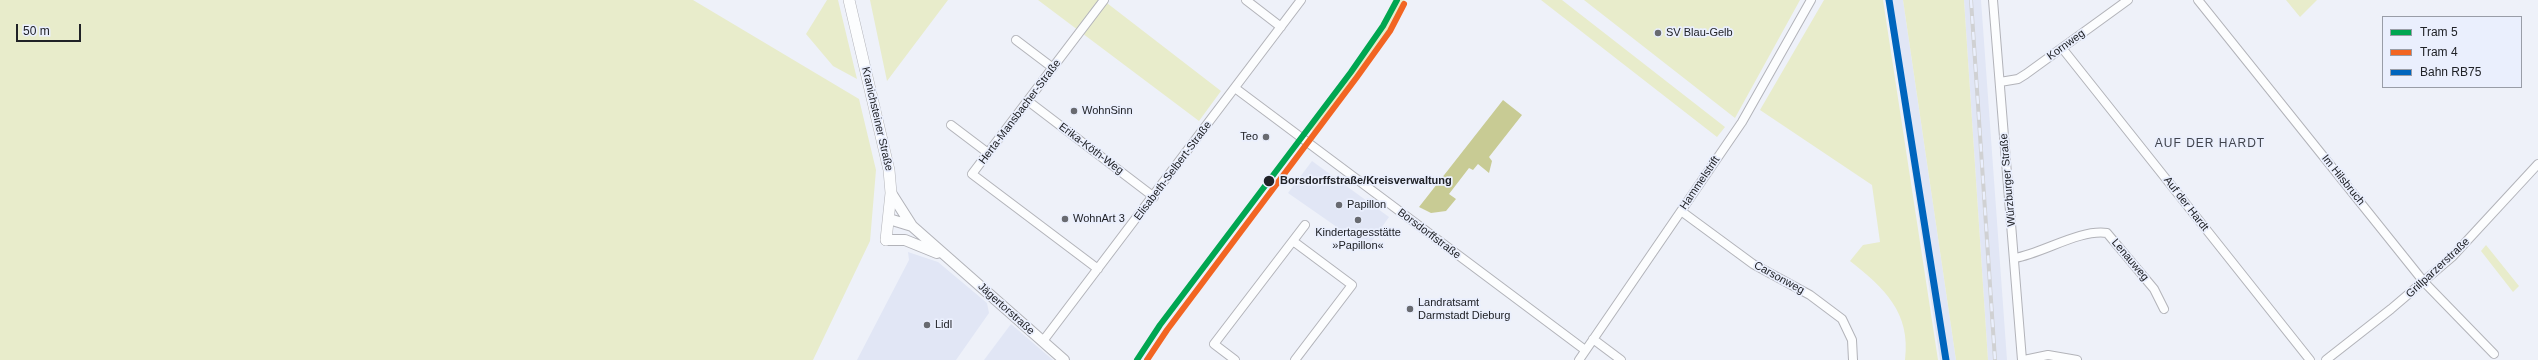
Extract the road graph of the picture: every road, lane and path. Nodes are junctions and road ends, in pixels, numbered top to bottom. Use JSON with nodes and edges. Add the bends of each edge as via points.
{"nodes":[{"id":1,"x":850,"y":0,"type":"edge"},
{"id":2,"x":1104,"y":0,"type":"edge"},
{"id":3,"x":1246,"y":0,"type":"edge"},
{"id":4,"x":1301,"y":0,"type":"edge"},
{"id":5,"x":1811,"y":0,"type":"edge"},
{"id":6,"x":1993,"y":0,"type":"edge"},
{"id":7,"x":2128,"y":0,"type":"edge"},
{"id":8,"x":2198,"y":0,"type":"edge"},
{"id":9,"x":1281,"y":27,"type":"junction"},
{"id":10,"x":1016,"y":40,"type":"dead end"},
{"id":11,"x":2062,"y":48,"type":"junction"},
{"id":12,"x":1052,"y":68,"type":"junction"},
{"id":13,"x":2000,"y":82,"type":"junction"},
{"id":14,"x":1235,"y":88,"type":"junction"},
{"id":15,"x":1028,"y":101,"type":"junction"},
{"id":16,"x":951,"y":125,"type":"dead end"},
{"id":17,"x":988,"y":153,"type":"junction"},
{"id":18,"x":2538,"y":164,"type":"edge"},
{"id":19,"x":891,"y":193,"type":"junction"},
{"id":20,"x":1154,"y":197,"type":"junction"},
{"id":21,"x":1681,"y":211,"type":"junction"},
{"id":22,"x":889,"y":219,"type":"junction"},
{"id":23,"x":1305,"y":225,"type":"dead end"},
{"id":24,"x":912,"y":226,"type":"junction"},
{"id":25,"x":886,"y":240,"type":"joint"},
{"id":26,"x":1293,"y":241,"type":"junction"},
{"id":27,"x":948,"y":258,"type":"junction"},
{"id":28,"x":2015,"y":258,"type":"junction"},
{"id":29,"x":1098,"y":269,"type":"junction"},
{"id":30,"x":2424,"y":282,"type":"junction"},
{"id":31,"x":2164,"y":309,"type":"dead end"},
{"id":32,"x":1593,"y":339,"type":"junction"},
{"id":33,"x":1043,"y":341,"type":"junction"},
{"id":34,"x":1586,"y":350,"type":"junction"},
{"id":35,"x":2494,"y":354,"type":"dead end"},
{"id":36,"x":1064,"y":360,"type":"edge"},
{"id":37,"x":1235,"y":360,"type":"edge"},
{"id":38,"x":1295,"y":360,"type":"edge"},
{"id":39,"x":1579,"y":360,"type":"edge"},
{"id":40,"x":1621,"y":360,"type":"edge"},
{"id":41,"x":1853,"y":360,"type":"edge"},
{"id":42,"x":2023,"y":360,"type":"edge"},
{"id":43,"x":2077,"y":360,"type":"edge"},
{"id":44,"x":2310,"y":360,"type":"edge"},
{"id":45,"x":2326,"y":360,"type":"edge"}],
"edges":[{"from":1,"to":19,"type":"main road","name":"Kranichsteiner Straße","via":[[883,137]]},
{"from":2,"to":12,"type":"street","name":"Herta-Mansbacher-Straße"},
{"from":3,"to":9,"type":"street"},
{"from":4,"to":9,"type":"street","name":"Elisabeth-Selbert-Straße"},
{"from":5,"to":21,"type":"street","name":"Hammelstrift","via":[[1742,122]]},
{"from":6,"to":13,"type":"street","name":"Würzburger Straße"},
{"from":7,"to":11,"type":"street","name":"Kornweg"},
{"from":8,"to":30,"type":"street","name":"Im Hilsbruch"},
{"from":9,"to":14,"type":"street","name":"Elisabeth-Selbert-Straße"},
{"from":10,"to":12,"type":"street"},
{"from":11,"to":13,"type":"street","name":"Kornweg","via":[[2018,79]]},
{"from":11,"to":44,"type":"street","name":"Auf der Hardt"},
{"from":12,"to":15,"type":"street","name":"Herta-Mansbacher-Straße"},
{"from":13,"to":28,"type":"street","name":"Würzburger Straße"},
{"from":14,"to":20,"type":"street","name":"Elisabeth-Selbert-Straße"},
{"from":14,"to":34,"type":"street","name":"Borsdorffstraße"},
{"from":15,"to":17,"type":"street","name":"Herta-Mansbacher-Straße"},
{"from":15,"to":20,"type":"street","name":"Erika-Köth-Weg"},
{"from":16,"to":17,"type":"street"},
{"from":17,"to":29,"type":"street","name":"Herta-Mansbacher-Straße","via":[[972,174]]},
{"from":18,"to":30,"type":"street","name":"Grillparzerstraße","via":[[2452,257]]},
{"from":19,"to":22,"type":"main road","name":"Kranichsteiner Straße"},
{"from":19,"to":24,"type":"street","name":"Jägertorstraße"},
{"from":20,"to":29,"type":"street","name":"Elisabeth-Selbert-Straße"},
{"from":21,"to":32,"type":"street","name":"Hammelstrift"},
{"from":21,"to":41,"type":"street","name":"Carsonweg","via":[[1753,264],[1810,295],[1842,319],[1852,340]]},
{"from":22,"to":24,"type":"street","name":"Jägertorstraße"},
{"from":22,"to":25,"type":"main road","name":"Kranichsteiner Straße"},
{"from":23,"to":26,"type":"street"},
{"from":24,"to":27,"type":"street","name":"Jägertorstraße"},
{"from":25,"to":27,"type":"street","name":"Jägertorstraße","via":[[916,243]]},
{"from":26,"to":37,"type":"street","via":[[1214,344]]},
{"from":26,"to":38,"type":"street","via":[[1352,285]]},
{"from":27,"to":33,"type":"street","name":"Jägertorstraße"},
{"from":28,"to":31,"type":"street","name":"Lenauweg","via":[[2034,254],[2090,233],[2107,233],[2154,289]]},
{"from":28,"to":42,"type":"street","name":"Würzburger Straße"},
{"from":29,"to":33,"type":"street","name":"Elisabeth-Selbert-Straße"},
{"from":30,"to":35,"type":"street","name":"Im Hilsbruch"},
{"from":30,"to":45,"type":"street","name":"Grillparzerstraße"},
{"from":32,"to":34,"type":"street","name":"Hammelstrift"},
{"from":32,"to":40,"type":"street"},
{"from":33,"to":36,"type":"street","name":"Jägertorstraße"},
{"from":34,"to":39,"type":"street","name":"Hammelstrift"},
{"from":42,"to":43,"type":"street","via":[[2048,355]]}]}
